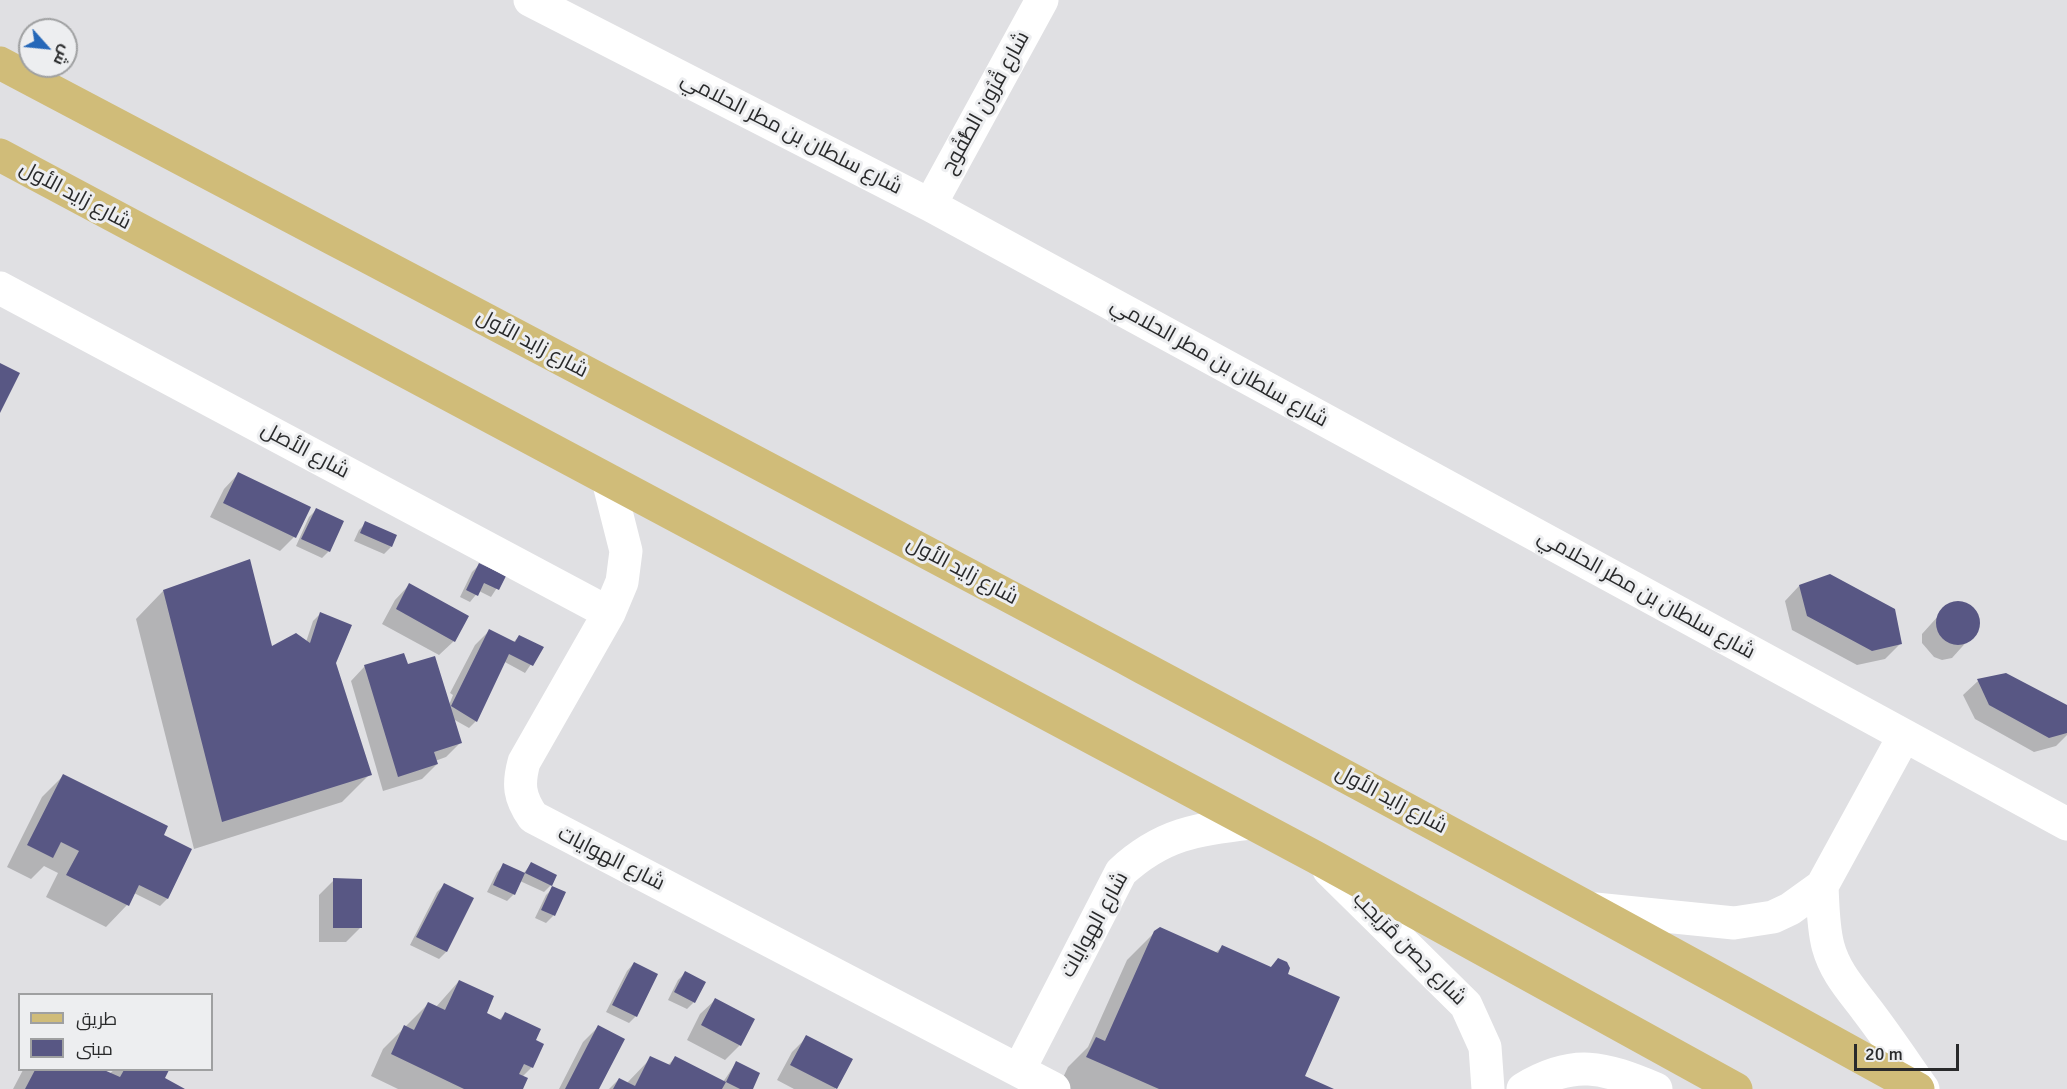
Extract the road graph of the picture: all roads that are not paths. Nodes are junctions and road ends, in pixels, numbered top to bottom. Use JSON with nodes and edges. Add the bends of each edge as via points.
{"nodes":[{"id":1,"x":530,"y":0,"type":"edge"},
{"id":2,"x":1042,"y":0,"type":"edge"},
{"id":3,"x":0,"y":63,"type":"edge"},
{"id":4,"x":0,"y":155,"type":"edge"},
{"id":5,"x":930,"y":205,"type":"junction"},
{"id":6,"x":0,"y":288,"type":"edge"},
{"id":7,"x":608,"y":480,"type":"junction"},
{"id":8,"x":609,"y":613,"type":"junction"},
{"id":9,"x":1904,"y":736,"type":"junction"},
{"id":10,"x":1251,"y":823,"type":"junction"},
{"id":11,"x":2067,"y":824,"type":"edge"},
{"id":12,"x":1315,"y":857,"type":"junction"},
{"id":13,"x":1822,"y":886,"type":"junction"},
{"id":14,"x":1594,"y":909,"type":"junction"},
{"id":15,"x":1019,"y":1070,"type":"junction"},
{"id":16,"x":1054,"y":1089,"type":"edge"},
{"id":17,"x":1488,"y":1089,"type":"edge"},
{"id":18,"x":1523,"y":1089,"type":"edge"},
{"id":19,"x":1656,"y":1089,"type":"edge"},
{"id":20,"x":1736,"y":1089,"type":"edge"},
{"id":21,"x":1921,"y":1089,"type":"edge"}],
"edges":[{"from":1,"to":5,"type":"street","name":"شارع سلطان بن مطر الحلامي"},
{"from":2,"to":5,"type":"street","name":"شارع قُرُون الطُّفُوح"},
{"from":3,"to":14,"type":"main road","name":"شارع زايد الأول"},
{"from":4,"to":7,"type":"main road","name":"شارع زايد الأول"},
{"from":5,"to":9,"type":"street","name":"شارع سلطان بن مطر الحلامي"},
{"from":6,"to":8,"type":"street","name":"شارع الأصل"},
{"from":7,"to":8,"type":"street","name":"شارع الهوايات","via":[[626,551],[622,582]]},
{"from":7,"to":10,"type":"main road","name":"شارع زايد الأول"},
{"from":8,"to":15,"type":"street","name":"شارع الهوايات","via":[[524,762],[518,781],[522,802],[533,817]]},
{"from":9,"to":11,"type":"street","name":"شارع سلطان بن مطر الحلامي"},
{"from":9,"to":13,"type":"street"},
{"from":10,"to":12,"type":"main road","name":"شارع زايد الأول"},
{"from":10,"to":15,"type":"street","name":"شارع الهوايات","via":[[1196,829],[1162,841],[1121,872]]},
{"from":12,"to":17,"type":"street","name":"شارع حِصن مُرَيجب","via":[[1466,1005],[1485,1047]]},
{"from":12,"to":20,"type":"main road","name":"شارع زايد الأول"},
{"from":13,"to":14,"type":"street","via":[[1790,909],[1754,921],[1734,923]]},
{"from":13,"to":21,"type":"street","via":[[1828,946],[1836,966]]},
{"from":14,"to":21,"type":"main road","name":"شارع زايد الأول"},
{"from":15,"to":16,"type":"street","name":"شارع الهوايات"},
{"from":18,"to":19,"type":"street","via":[[1547,1076],[1575,1068],[1602,1070]]}]}
